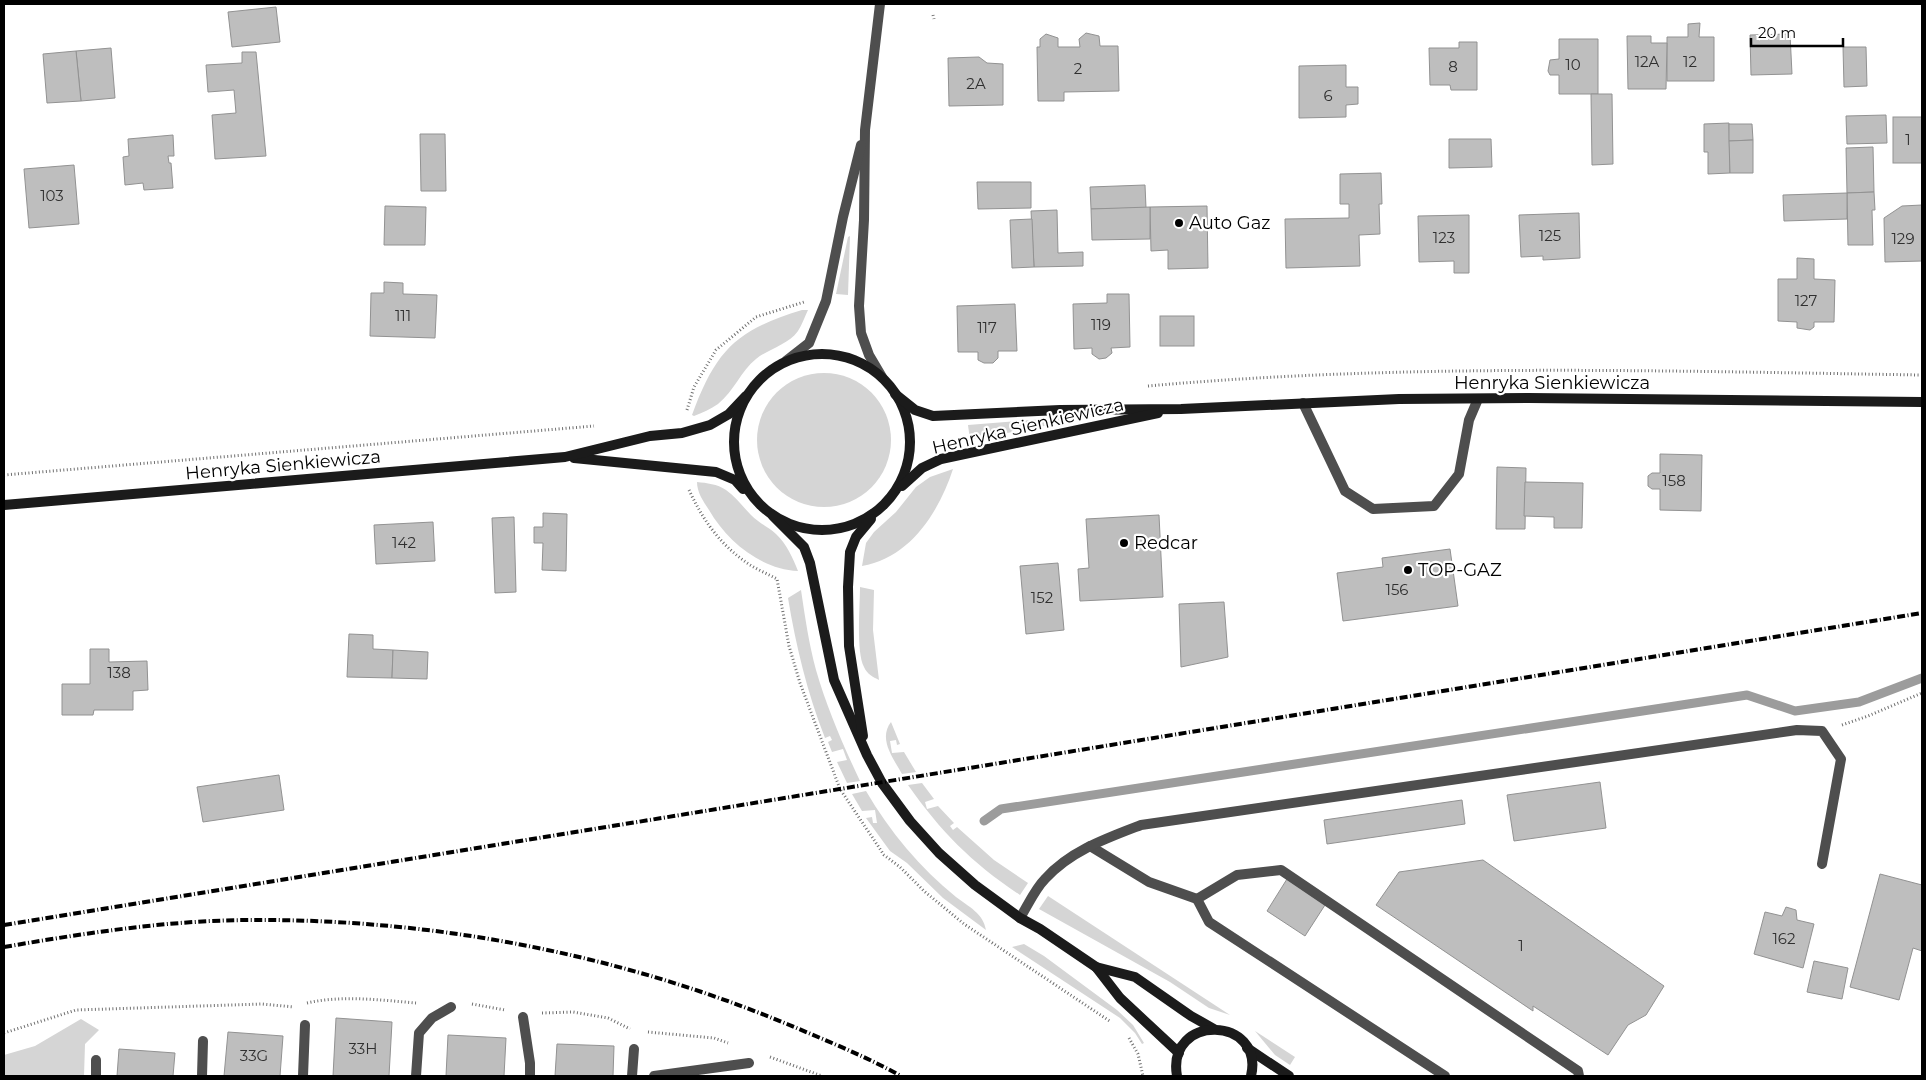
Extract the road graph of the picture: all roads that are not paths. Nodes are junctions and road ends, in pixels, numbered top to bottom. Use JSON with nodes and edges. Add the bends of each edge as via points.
{"nodes":[{"id":1,"x":880,"y":4,"type":"edge"},
{"id":2,"x":865,"y":130,"type":"junction"},
{"id":3,"x":786,"y":361,"type":"junction"},
{"id":4,"x":882,"y":377,"type":"junction"},
{"id":5,"x":896,"y":394,"type":"junction"},
{"id":6,"x":746,"y":396,"type":"junction"},
{"id":7,"x":1478,"y":399,"type":"junction"},
{"id":8,"x":1922,"y":402,"type":"edge"},
{"id":9,"x":1303,"y":403,"type":"junction"},
{"id":10,"x":1181,"y":409,"type":"junction"},
{"id":11,"x":565,"y":457,"type":"junction"},
{"id":12,"x":893,"y":495,"type":"junction"},
{"id":13,"x":753,"y":498,"type":"junction"},
{"id":14,"x":4,"y":505,"type":"edge"},
{"id":15,"x":882,"y":506,"type":"junction"},
{"id":16,"x":773,"y":516,"type":"junction"},
{"id":17,"x":867,"y":755,"type":"junction"},
{"id":18,"x":1090,"y":846,"type":"junction"},
{"id":19,"x":1822,"y":864,"type":"dead end"},
{"id":20,"x":1197,"y":899,"type":"junction"},
{"id":21,"x":1020,"y":918,"type":"junction"},
{"id":22,"x":1096,"y":967,"type":"junction"},
{"id":23,"x":451,"y":1007,"type":"dead end"},
{"id":24,"x":523,"y":1017,"type":"dead end"},
{"id":25,"x":305,"y":1025,"type":"dead end"},
{"id":26,"x":1214,"y":1029,"type":"junction"},
{"id":27,"x":203,"y":1042,"type":"dead end"},
{"id":28,"x":634,"y":1048,"type":"dead end"},
{"id":29,"x":1247,"y":1048,"type":"junction"},
{"id":30,"x":1179,"y":1053,"type":"junction"},
{"id":31,"x":96,"y":1060,"type":"dead end"},
{"id":32,"x":749,"y":1063,"type":"dead end"},
{"id":33,"x":96,"y":1076,"type":"edge"},
{"id":34,"x":202,"y":1076,"type":"edge"},
{"id":35,"x":302,"y":1076,"type":"edge"},
{"id":36,"x":416,"y":1076,"type":"edge"},
{"id":37,"x":530,"y":1076,"type":"edge"},
{"id":38,"x":632,"y":1076,"type":"edge"},
{"id":39,"x":654,"y":1076,"type":"edge"},
{"id":40,"x":1176,"y":1076,"type":"edge"},
{"id":41,"x":1251,"y":1076,"type":"edge"},
{"id":42,"x":1289,"y":1076,"type":"edge"},
{"id":43,"x":1446,"y":1076,"type":"edge"},
{"id":44,"x":1579,"y":1076,"type":"edge"}],
"edges":[{"from":1,"to":2,"type":"street"},
{"from":2,"to":3,"type":"street","via":[[826,301],[809,342]]},
{"from":2,"to":4,"type":"street","via":[[859,306],[864,340]]},
{"from":3,"to":4,"type":"main road","via":[[812,354],[839,355]]},
{"from":3,"to":6,"type":"main road","via":[[763,375]]},
{"from":4,"to":5,"type":"main road"},
{"from":5,"to":10,"type":"main road","name":"Henryka Sienkiewicza","via":[[915,410],[933,416]]},
{"from":5,"to":12,"type":"main road","via":[[910,434],[907,463]]},
{"from":6,"to":11,"type":"main road","name":"Henryka Sienkiewicza","via":[[730,414],[710,425]]},
{"from":6,"to":13,"type":"main road","via":[[736,422],[734,449],[740,475]]},
{"from":7,"to":8,"type":"main road","name":"Henryka Sienkiewicza"},
{"from":7,"to":9,"type":"main road","name":"Henryka Sienkiewicza"},
{"from":7,"to":9,"type":"street","via":[[1469,420],[1459,474],[1434,506],[1373,508],[1345,491]]},
{"from":9,"to":10,"type":"main road","name":"Henryka Sienkiewicza"},
{"from":10,"to":12,"type":"main road","name":"Henryka Sienkiewicza","via":[[941,458],[922,468]]},
{"from":11,"to":13,"type":"main road","name":"Henryka Sienkiewicza","via":[[716,472],[735,480]]},
{"from":11,"to":14,"type":"main road","name":"Henryka Sienkiewicza"},
{"from":12,"to":15,"type":"main road"},
{"from":13,"to":16,"type":"main road"},
{"from":15,"to":16,"type":"main road","via":[[861,522],[840,529],[818,531],[797,527]]},
{"from":15,"to":17,"type":"main road","via":[[856,537],[850,552],[849,646]]},
{"from":16,"to":17,"type":"main road","via":[[804,548],[810,562],[834,680]]},
{"from":17,"to":21,"type":"main road","via":[[882,783],[939,853]]},
{"from":18,"to":19,"type":"street","via":[[1141,825],[1797,730],[1822,731],[1841,759]]},
{"from":18,"to":20,"type":"street","via":[[1149,882]]},
{"from":18,"to":21,"type":"street","via":[[1045,878]]},
{"from":20,"to":43,"type":"street","via":[[1210,922]]},
{"from":20,"to":44,"type":"street","via":[[1236,875],[1281,870],[1578,1072]]},
{"from":21,"to":22,"type":"main road"},
{"from":22,"to":26,"type":"main road","via":[[1135,977]]},
{"from":22,"to":30,"type":"main road","via":[[1120,998]]},
{"from":23,"to":36,"type":"street","via":[[432,1018],[419,1033]]},
{"from":24,"to":37,"type":"street"},
{"from":25,"to":35,"type":"street"},
{"from":26,"to":29,"type":"main road","via":[[1233,1034]]},
{"from":26,"to":30,"type":"main road","via":[[1193,1036]]},
{"from":27,"to":34,"type":"street"},
{"from":28,"to":38,"type":"street"},
{"from":29,"to":41,"type":"main road","via":[[1252,1059]]},
{"from":29,"to":42,"type":"main road"},
{"from":30,"to":40,"type":"main road"},
{"from":31,"to":33,"type":"street"},
{"from":32,"to":39,"type":"street"}]}
